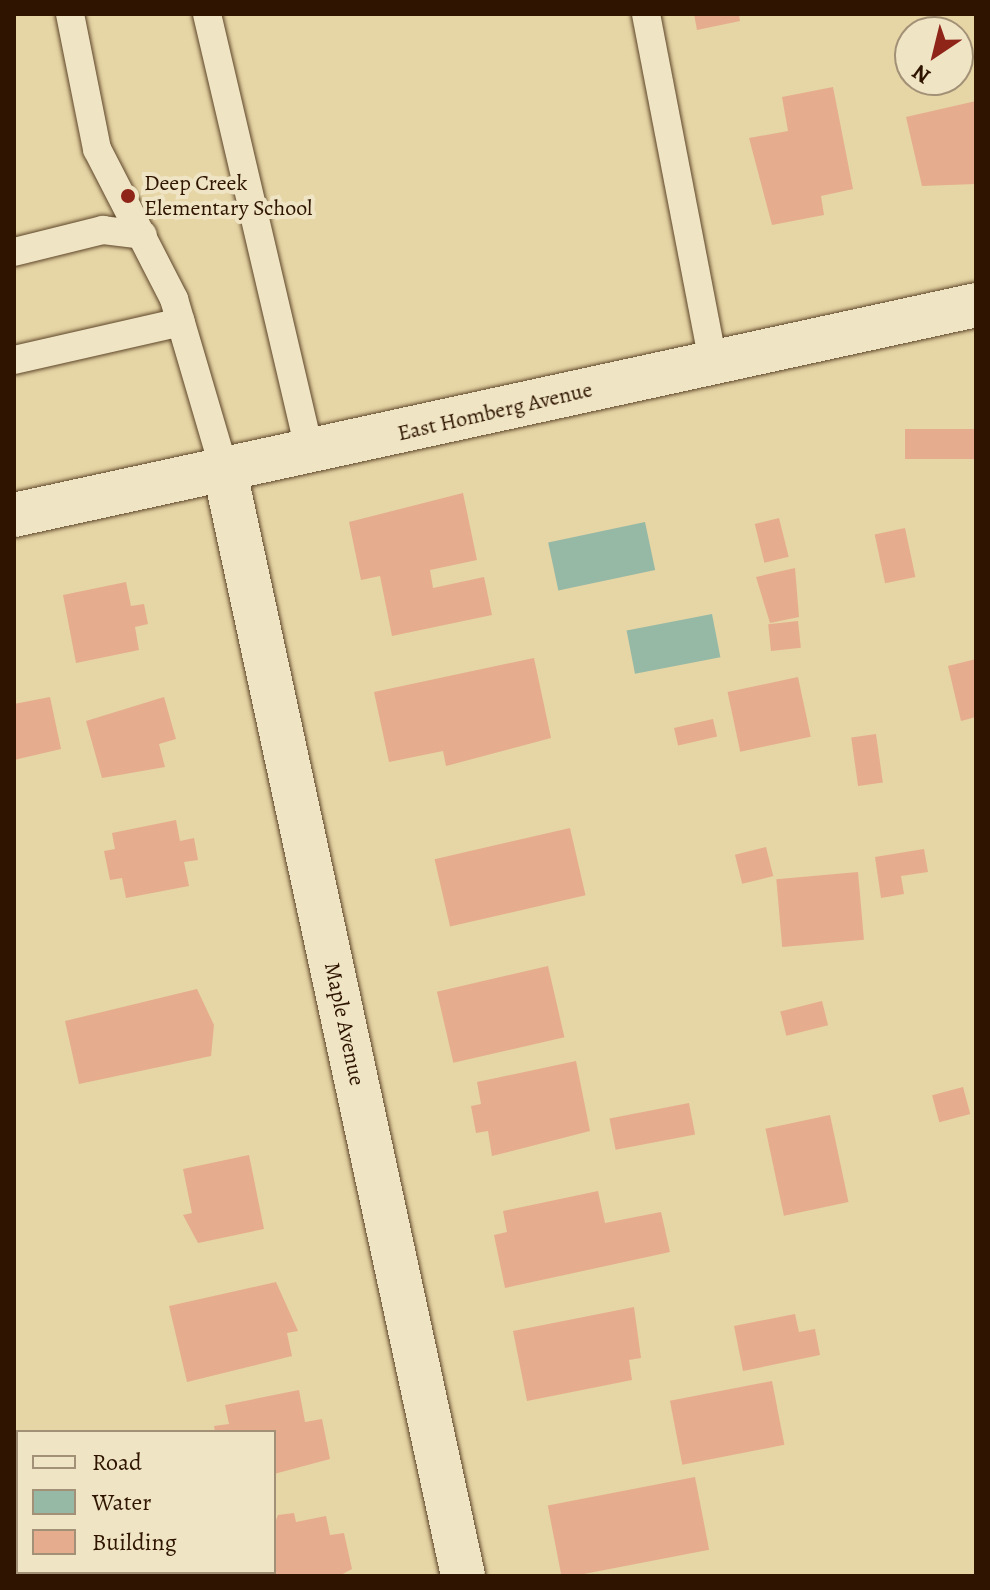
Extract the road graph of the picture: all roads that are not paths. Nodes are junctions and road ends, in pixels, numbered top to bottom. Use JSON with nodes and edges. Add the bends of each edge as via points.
{"nodes":[{"id":1,"x":70,"y":14,"type":"edge"},
{"id":2,"x":207,"y":14,"type":"edge"},
{"id":3,"x":646,"y":14,"type":"edge"},
{"id":4,"x":143,"y":235,"type":"junction"},
{"id":5,"x":14,"y":252,"type":"edge"},
{"id":6,"x":976,"y":305,"type":"edge"},
{"id":7,"x":181,"y":322,"type":"junction"},
{"id":8,"x":14,"y":360,"type":"edge"},
{"id":9,"x":713,"y":363,"type":"junction"},
{"id":10,"x":310,"y":453,"type":"junction"},
{"id":11,"x":225,"y":472,"type":"junction"},
{"id":12,"x":14,"y":515,"type":"edge"},
{"id":13,"x":463,"y":1576,"type":"edge"}],
"edges":[{"from":1,"to":4,"type":"lane","via":[[97,149]]},
{"from":2,"to":10,"type":"lane"},
{"from":3,"to":9,"type":"lane"},
{"from":4,"to":5,"type":"lane","via":[[103,230]]},
{"from":4,"to":7,"type":"lane"},
{"from":6,"to":9,"type":"street","name":"East Homberg Avenue"},
{"from":7,"to":8,"type":"lane"},
{"from":7,"to":11,"type":"lane"},
{"from":9,"to":10,"type":"street","name":"East Homberg Avenue"},
{"from":10,"to":11,"type":"street","name":"East Homberg Avenue"},
{"from":11,"to":12,"type":"street","name":"East Homberg Avenue"},
{"from":11,"to":13,"type":"street","name":"Maple Avenue"}]}
